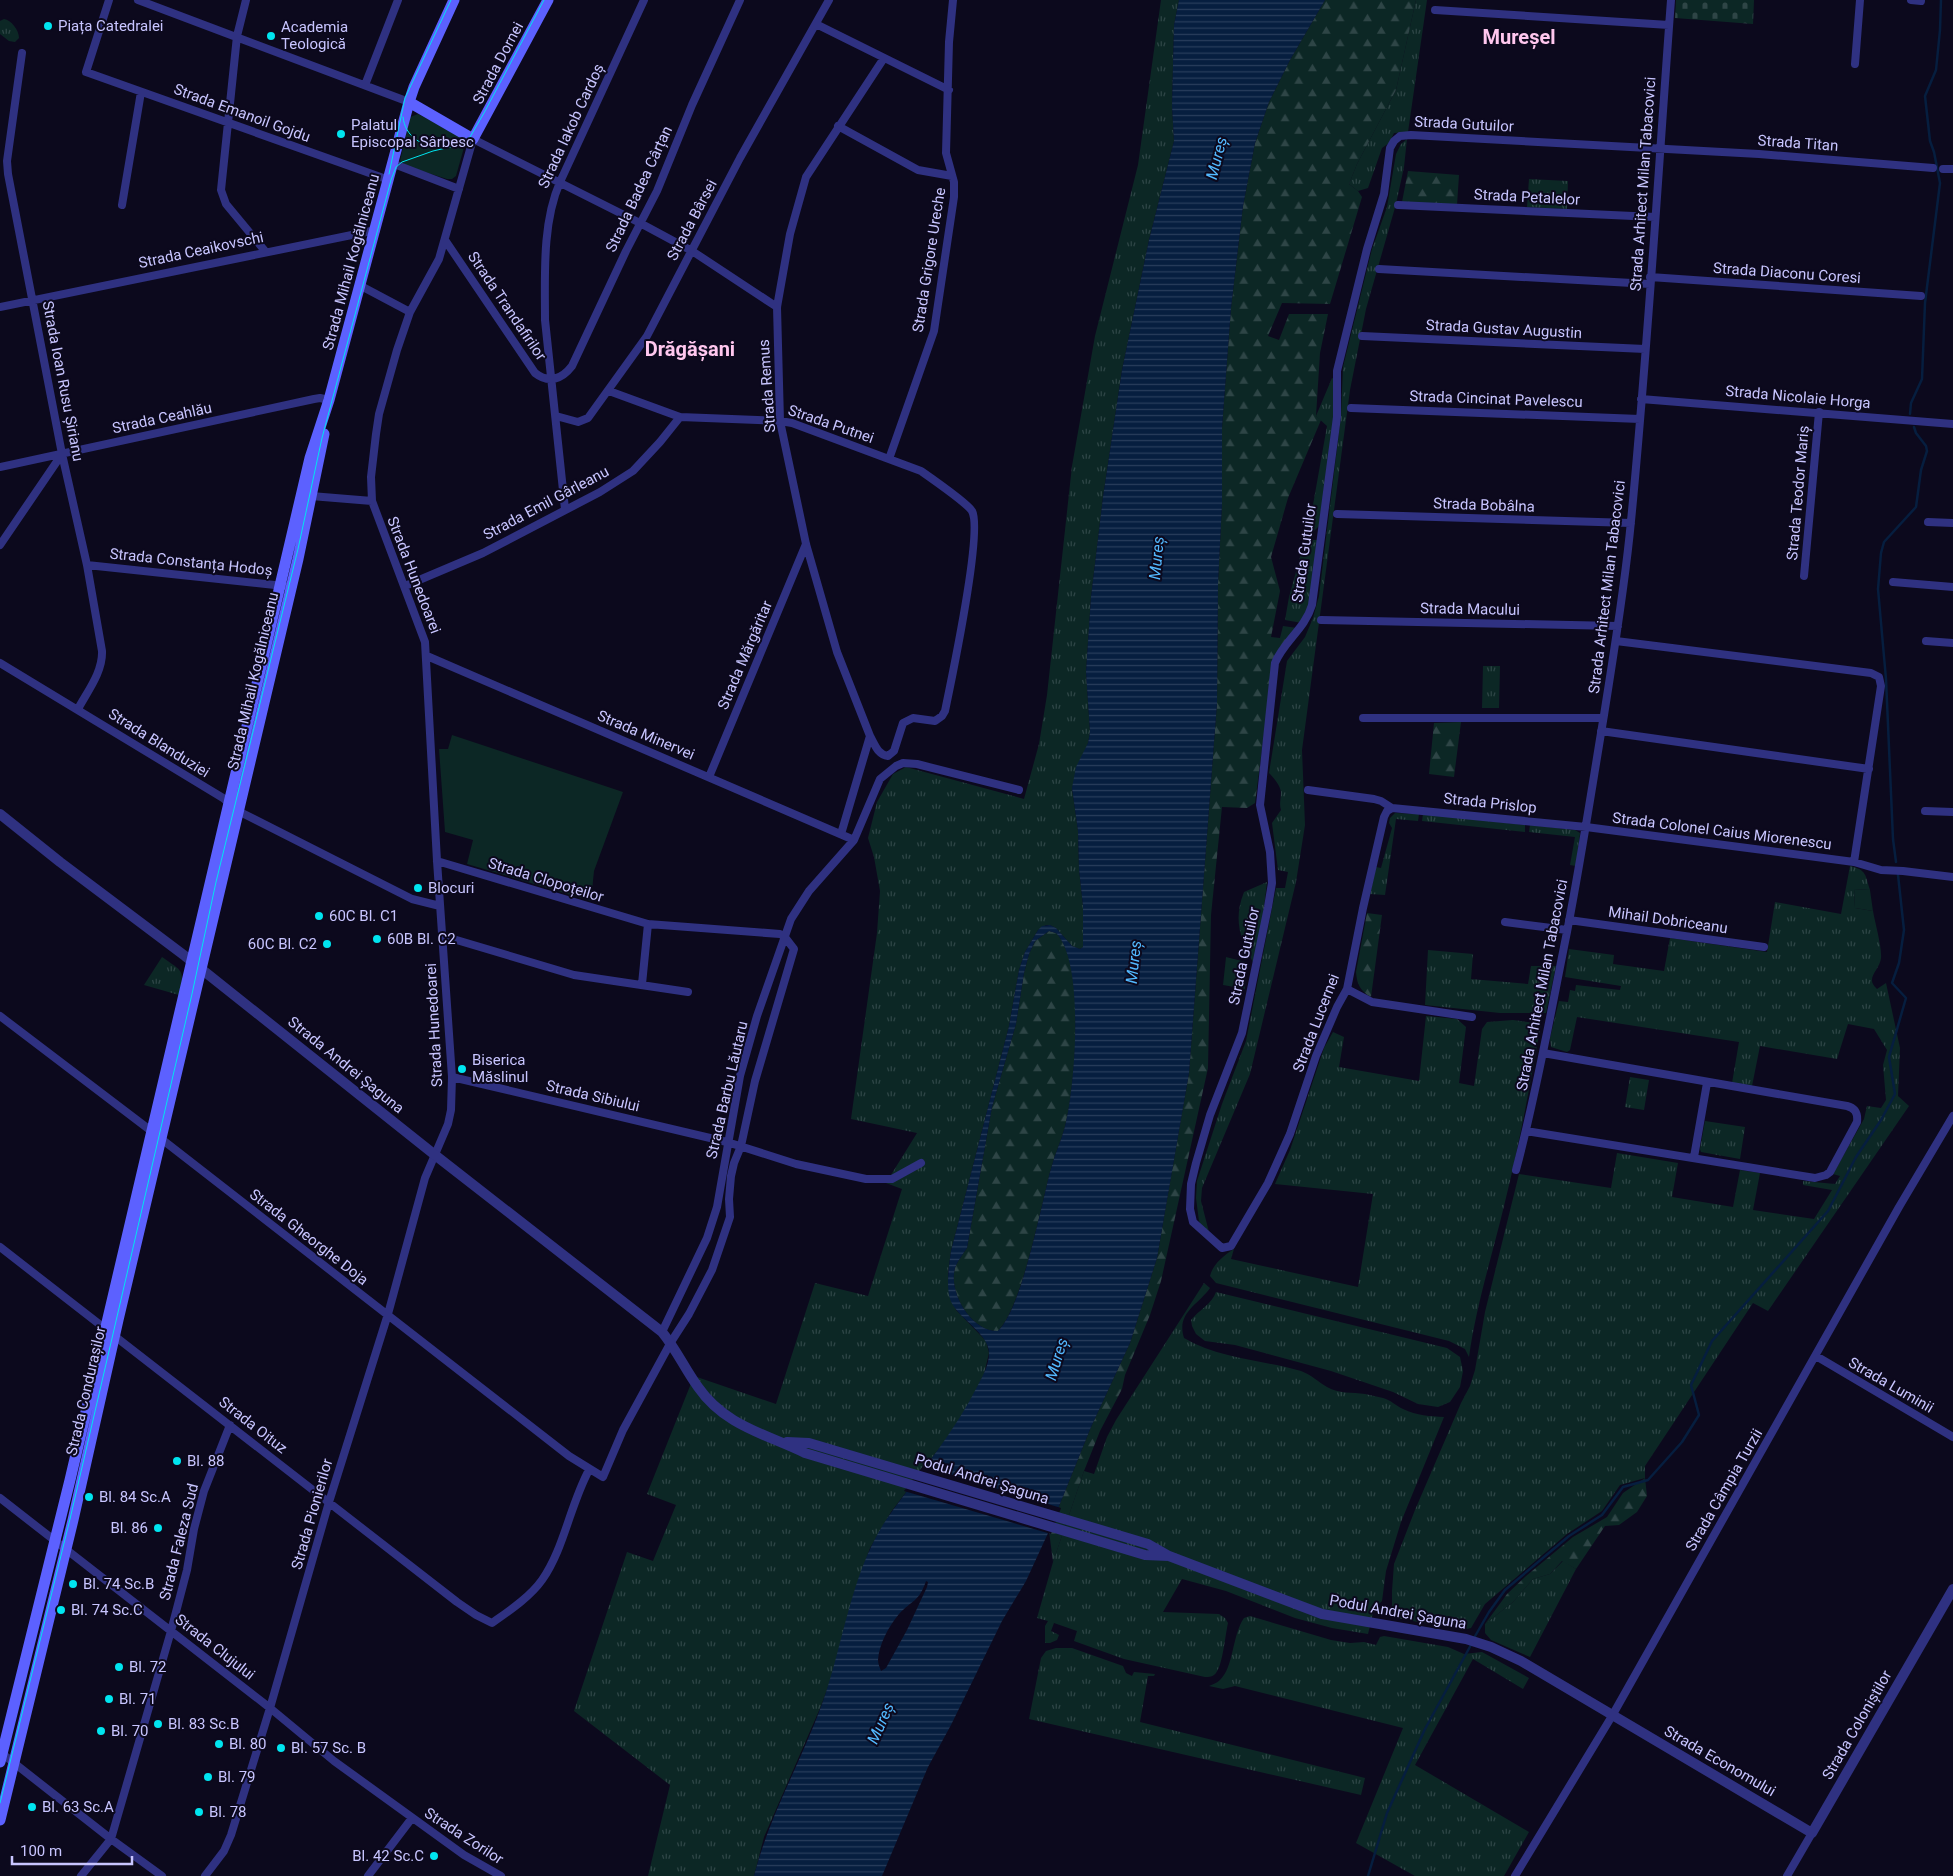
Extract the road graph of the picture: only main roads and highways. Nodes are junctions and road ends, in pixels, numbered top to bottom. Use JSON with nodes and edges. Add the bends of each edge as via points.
{"nodes":[{"id":1,"x":454,"y":0,"type":"edge"},
{"id":2,"x":548,"y":0,"type":"edge"},
{"id":3,"x":409,"y":102,"type":"junction"},
{"id":4,"x":329,"y":400,"type":"junction"},
{"id":5,"x":286,"y":586,"type":"junction"},
{"id":6,"x":196,"y":965,"type":"junction"},
{"id":7,"x":110,"y":1331,"type":"junction"},
{"id":8,"x":1,"y":1756,"type":"edge"},
{"id":9,"x":0,"y":1820,"type":"edge"}],
"edges":[{"from":1,"to":3,"type":"main road","name":"Strada Mihail Kogălniceanu"},
{"from":2,"to":3,"type":"main road","name":"Strada Dornei","via":[[474,139]]},
{"from":3,"to":4,"type":"main road","name":"Strada Mihail Kogălniceanu"},
{"from":4,"to":5,"type":"main road","name":"Strada Mihail Kogălniceanu","via":[[311,496]]},
{"from":4,"to":5,"type":"main road","name":"Strada Mihail Kogălniceanu","via":[[310,458]]},
{"from":5,"to":6,"type":"main road","name":"Strada Mihail Kogălniceanu","via":[[238,811]]},
{"from":5,"to":6,"type":"main road","name":"Strada Mihail Kogălniceanu","via":[[229,802]]},
{"from":6,"to":7,"type":"main road","name":"Strada Condurașilor"},
{"from":7,"to":8,"type":"main road","name":"Strada Condurașilor"},
{"from":7,"to":9,"type":"main road","name":"Strada Condurașilor","via":[[65,1550]]}]}
